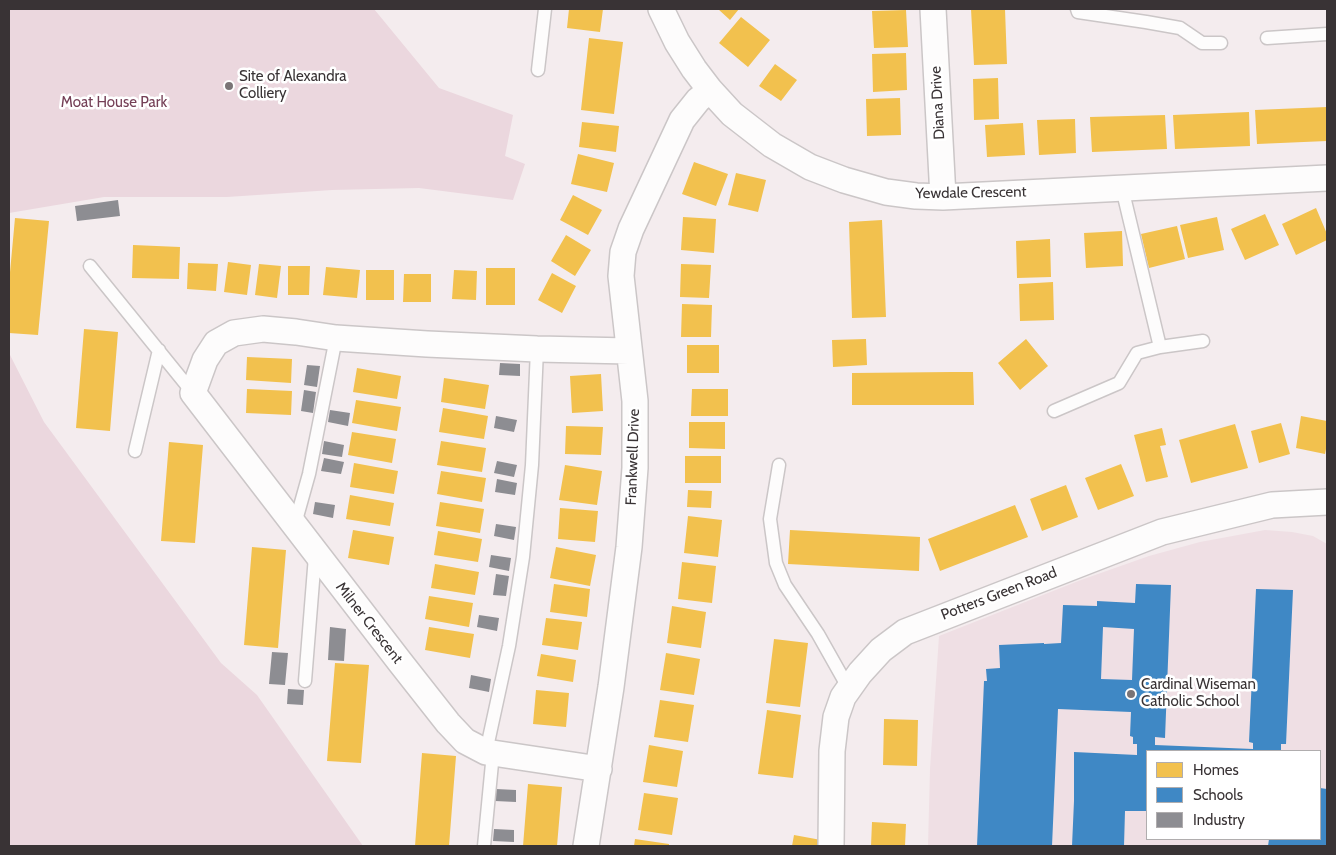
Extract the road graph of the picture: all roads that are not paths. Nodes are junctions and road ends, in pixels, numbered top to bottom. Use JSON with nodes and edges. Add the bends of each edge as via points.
{"nodes":[{"id":1,"x":545,"y":9,"type":"edge"},
{"id":2,"x":661,"y":9,"type":"edge"},
{"id":3,"x":933,"y":9,"type":"edge"},
{"id":4,"x":1077,"y":9,"type":"edge"},
{"id":5,"x":1327,"y":34,"type":"edge"},
{"id":6,"x":1267,"y":38,"type":"dead end"},
{"id":7,"x":1221,"y":43,"type":"dead end"},
{"id":8,"x":538,"y":70,"type":"dead end"},
{"id":9,"x":710,"y":90,"type":"junction"},
{"id":10,"x":1327,"y":178,"type":"edge"},
{"id":11,"x":1122,"y":188,"type":"junction"},
{"id":12,"x":943,"y":197,"type":"junction"},
{"id":13,"x":90,"y":266,"type":"dead end"},
{"id":14,"x":336,"y":338,"type":"junction"},
{"id":15,"x":1202,"y":341,"type":"dead end"},
{"id":16,"x":1160,"y":347,"type":"junction"},
{"id":17,"x":537,"y":349,"type":"junction"},
{"id":18,"x":159,"y":350,"type":"junction"},
{"id":19,"x":629,"y":351,"type":"junction"},
{"id":20,"x":193,"y":393,"type":"junction"},
{"id":21,"x":1054,"y":411,"type":"dead end"},
{"id":22,"x":135,"y":451,"type":"dead end"},
{"id":23,"x":779,"y":465,"type":"dead end"},
{"id":24,"x":1327,"y":502,"type":"edge"},
{"id":25,"x":295,"y":524,"type":"junction"},
{"id":26,"x":315,"y":553,"type":"junction"},
{"id":27,"x":305,"y":681,"type":"dead end"},
{"id":28,"x":849,"y":689,"type":"junction"},
{"id":29,"x":490,"y":753,"type":"junction"},
{"id":30,"x":599,"y":769,"type":"junction"},
{"id":31,"x":484,"y":846,"type":"edge"},
{"id":32,"x":586,"y":846,"type":"edge"},
{"id":33,"x":831,"y":846,"type":"edge"}],
"edges":[{"from":1,"to":8,"type":"lane"},
{"from":2,"to":9,"type":"street","name":"Yewdale Crescent","via":[[690,62]]},
{"from":3,"to":12,"type":"street","name":"Diana Drive"},
{"from":4,"to":7,"type":"lane","via":[[1078,12],[1180,28],[1202,43]]},
{"from":5,"to":6,"type":"lane"},
{"from":9,"to":12,"type":"street","name":"Yewdale Crescent","via":[[732,114],[766,140],[810,166],[886,192]]},
{"from":9,"to":19,"type":"street","name":"Frankwell Drive","via":[[682,120],[623,252],[621,276]]},
{"from":10,"to":11,"type":"street","name":"Yewdale Crescent"},
{"from":11,"to":12,"type":"street","name":"Yewdale Crescent"},
{"from":11,"to":16,"type":"lane"},
{"from":13,"to":18,"type":"lane","name":"Milner Crescent"},
{"from":14,"to":17,"type":"street"},
{"from":14,"to":20,"type":"street","via":[[263,330],[234,333],[216,343],[205,360]]},
{"from":14,"to":25,"type":"lane","via":[[309,474]]},
{"from":15,"to":16,"type":"lane"},
{"from":16,"to":21,"type":"lane","via":[[1137,353],[1119,383]]},
{"from":17,"to":19,"type":"street"},
{"from":17,"to":29,"type":"lane","via":[[532,465],[523,557]]},
{"from":18,"to":20,"type":"lane","name":"Milner Crescent"},
{"from":18,"to":22,"type":"lane"},
{"from":19,"to":30,"type":"street","name":"Frankwell Drive","via":[[635,401],[635,468],[629,547]]},
{"from":20,"to":25,"type":"street","name":"Milner Crescent"},
{"from":23,"to":28,"type":"lane","via":[[770,519],[776,563],[785,585]]},
{"from":24,"to":28,"type":"street","name":"Potters Green Road","via":[[1272,505],[1162,532],[934,620],[906,632],[882,650]]},
{"from":25,"to":26,"type":"street","name":"Milner Crescent"},
{"from":26,"to":27,"type":"lane"},
{"from":26,"to":29,"type":"street","name":"Milner Crescent","via":[[448,723],[466,741]]},
{"from":28,"to":33,"type":"street","name":"Potters Green Road","via":[[836,717],[832,751]]},
{"from":29,"to":30,"type":"street","name":"Milner Crescent"},
{"from":29,"to":31,"type":"lane"},
{"from":30,"to":32,"type":"street","name":"Frankwell Drive"}]}
